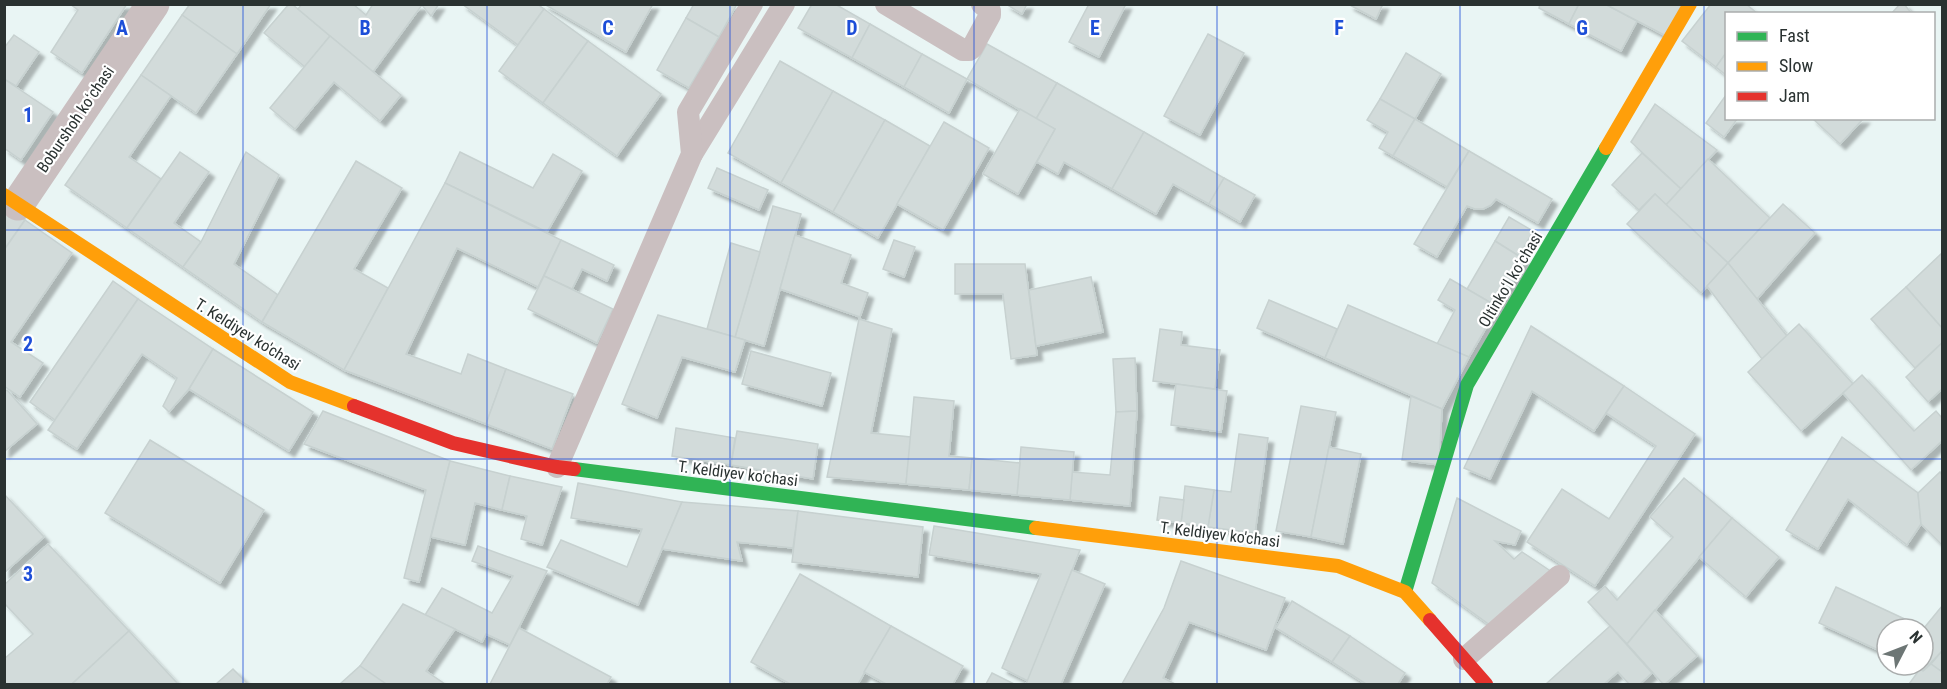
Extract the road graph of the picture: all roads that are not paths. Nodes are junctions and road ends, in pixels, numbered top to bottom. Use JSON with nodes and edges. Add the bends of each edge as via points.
{"nodes":[{"id":1,"x":153,"y":4,"type":"edge"},
{"id":2,"x":752,"y":4,"type":"edge"},
{"id":3,"x":784,"y":4,"type":"edge"},
{"id":4,"x":886,"y":4,"type":"edge"},
{"id":5,"x":982,"y":4,"type":"edge"},
{"id":6,"x":1690,"y":4,"type":"edge"},
{"id":7,"x":692,"y":154,"type":"junction"},
{"id":8,"x":11,"y":200,"type":"edge"},
{"id":9,"x":558,"y":467,"type":"junction"},
{"id":10,"x":1559,"y":576,"type":"dead end"},
{"id":11,"x":1405,"y":591,"type":"junction"},
{"id":12,"x":1464,"y":659,"type":"junction"},
{"id":13,"x":1486,"y":684,"type":"edge"}],
"edges":[{"from":1,"to":8,"type":"street","name":"Boburshoh koʻchasi"},
{"from":2,"to":7,"type":"lane","via":[[688,112]]},
{"from":3,"to":7,"type":"lane"},
{"from":4,"to":5,"type":"lane","via":[[969,50],[990,15]]},
{"from":6,"to":11,"type":"street","name":"Oltinkoʻl koʻchasi","via":[[1467,385]]},
{"from":7,"to":9,"type":"lane"},
{"from":8,"to":9,"type":"street","name":"T. Keldiyev ko'chasi","via":[[290,382],[453,442]]},
{"from":9,"to":11,"type":"street","name":"T. Keldiyev ko'chasi","via":[[1338,566]]},
{"from":10,"to":12,"type":"lane"},
{"from":11,"to":12,"type":"street","name":"T. Keldiyev ko'chasi"},
{"from":12,"to":13,"type":"street","name":"T. Keldiyev ko'chasi"}]}
